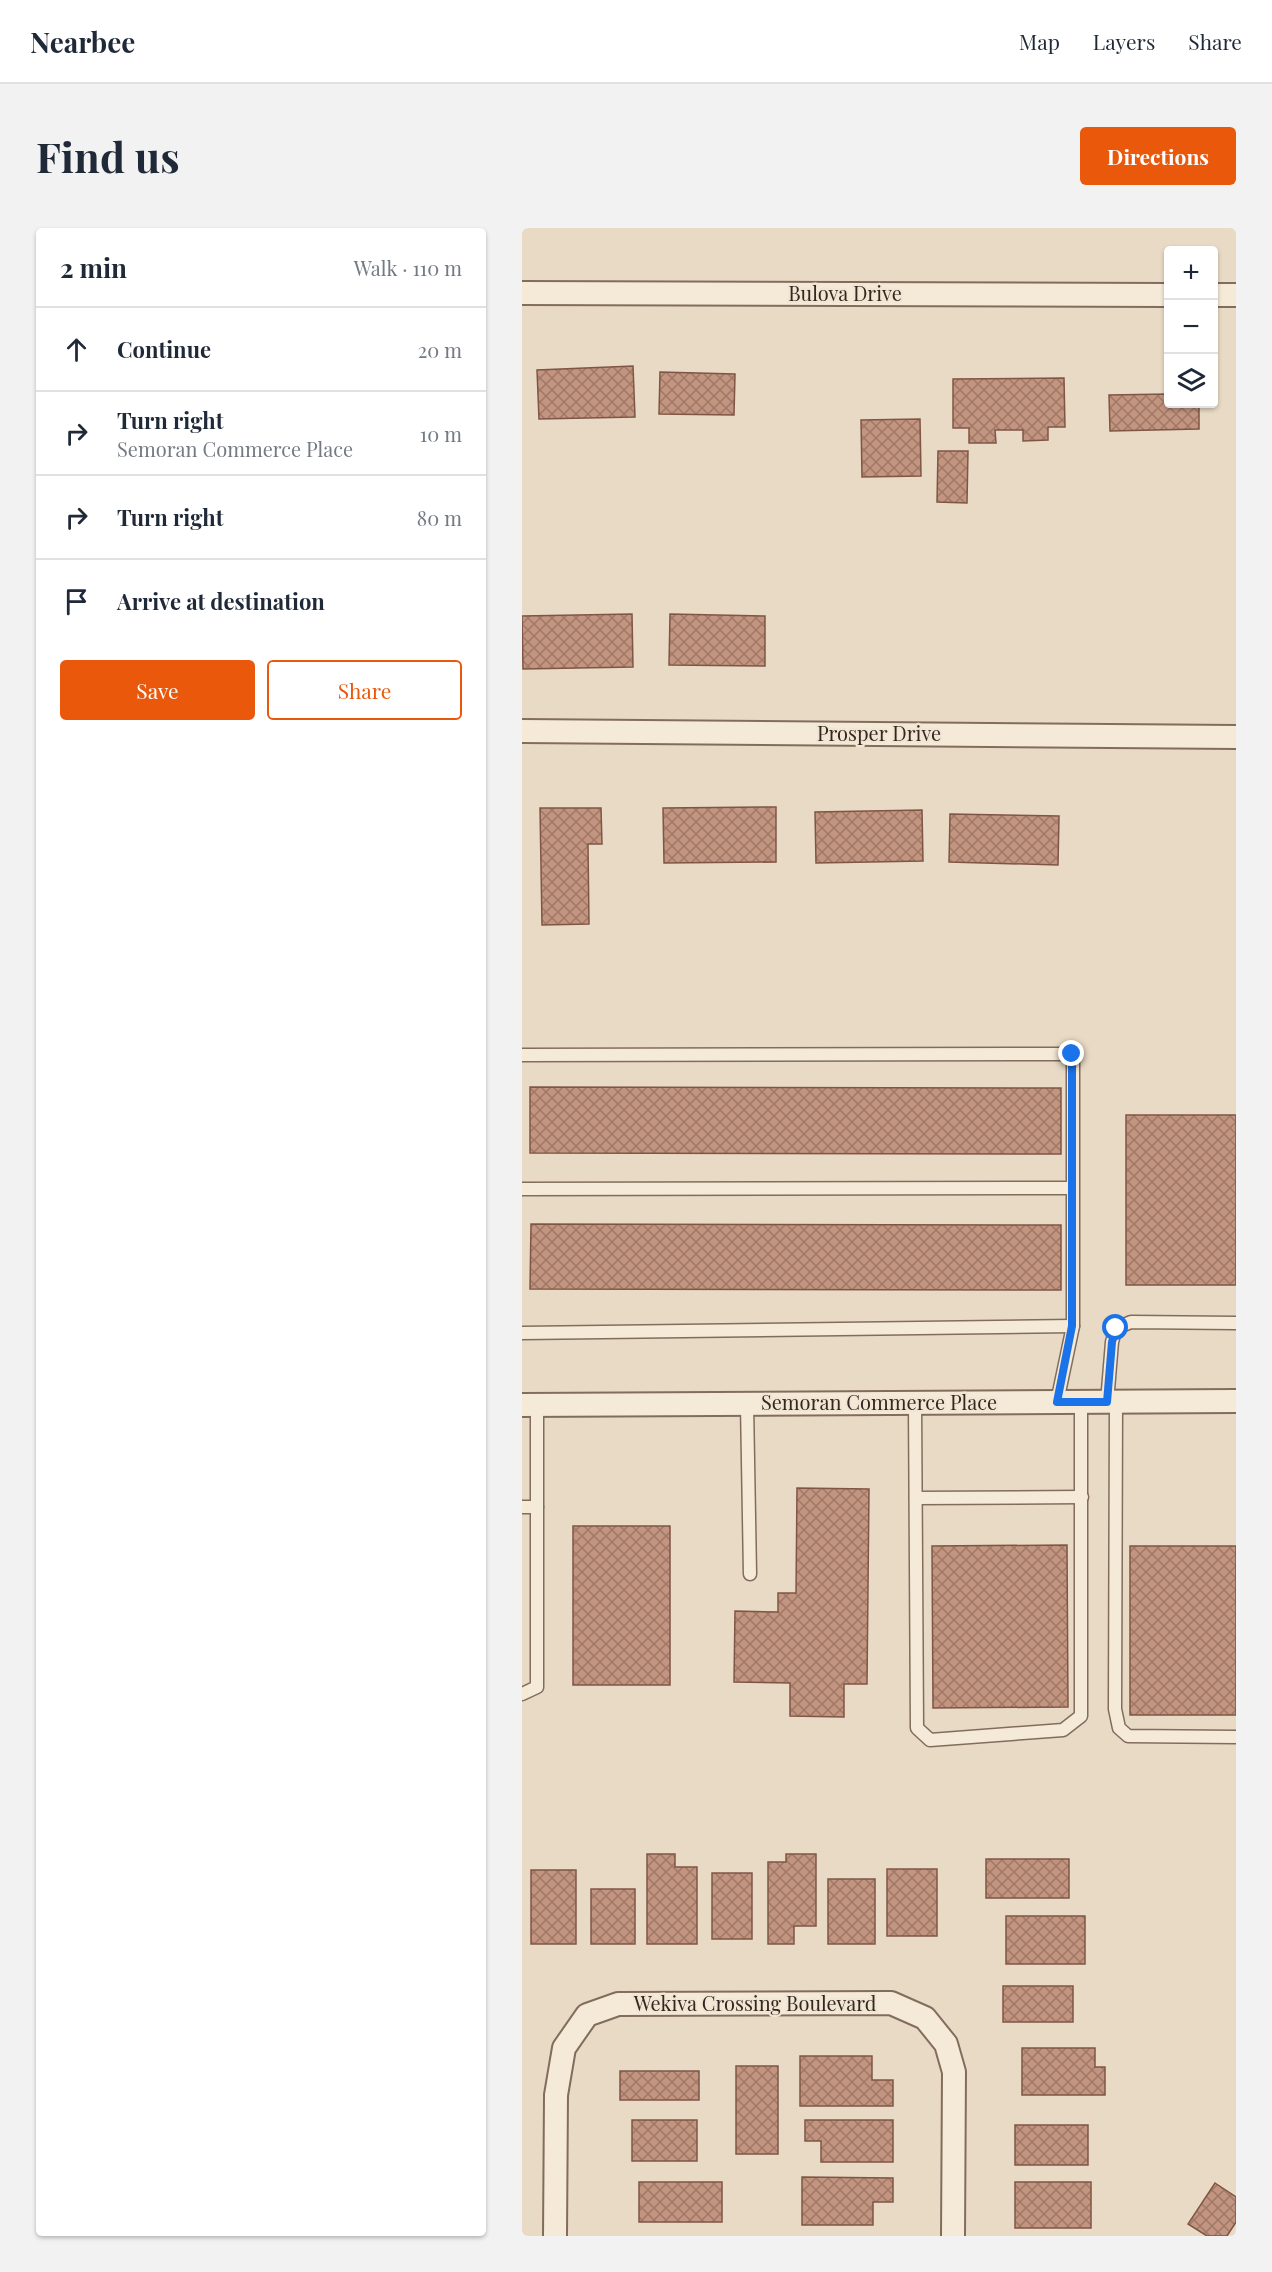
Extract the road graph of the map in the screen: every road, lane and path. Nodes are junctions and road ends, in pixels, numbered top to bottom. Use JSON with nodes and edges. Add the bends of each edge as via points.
{"nodes":[{"id":1,"x":522,"y":293,"type":"edge"},
{"id":2,"x":1164,"y":295,"type":"edge"},
{"id":3,"x":1218,"y":295,"type":"edge"},
{"id":4,"x":1236,"y":295,"type":"edge"},
{"id":5,"x":522,"y":731,"type":"edge"},
{"id":6,"x":1236,"y":737,"type":"edge"},
{"id":7,"x":522,"y":1055,"type":"edge"},
{"id":8,"x":1072,"y":1188,"type":"junction"},
{"id":9,"x":522,"y":1189,"type":"edge"},
{"id":10,"x":1236,"y":1323,"type":"edge"},
{"id":11,"x":1072,"y":1326,"type":"junction"},
{"id":12,"x":522,"y":1333,"type":"edge"},
{"id":13,"x":1236,"y":1401,"type":"edge"},
{"id":14,"x":1057,"y":1402,"type":"junction"},
{"id":15,"x":1081,"y":1402,"type":"junction"},
{"id":16,"x":1112,"y":1402,"type":"junction"},
{"id":17,"x":915,"y":1403,"type":"junction"},
{"id":18,"x":747,"y":1404,"type":"junction"},
{"id":19,"x":529,"y":1405,"type":"edge"},
{"id":20,"x":1082,"y":1497,"type":"junction"},
{"id":21,"x":916,"y":1498,"type":"junction"},
{"id":22,"x":522,"y":1507,"type":"edge"},
{"id":23,"x":537,"y":1507,"type":"junction"},
{"id":24,"x":750,"y":1574,"type":"dead end"},
{"id":25,"x":522,"y":1694,"type":"edge"},
{"id":26,"x":1236,"y":1737,"type":"edge"},
{"id":27,"x":555,"y":2236,"type":"edge"},
{"id":28,"x":953,"y":2236,"type":"edge"}],
"edges":[{"from":1,"to":2,"type":"street","name":"Bulova Drive"},
{"from":3,"to":4,"type":"street"},
{"from":5,"to":6,"type":"street","name":"Prosper Drive"},
{"from":7,"to":8,"type":"lane","via":[[1072,1054]]},
{"from":8,"to":9,"type":"lane"},
{"from":8,"to":11,"type":"lane"},
{"from":10,"to":16,"type":"lane","via":[[1131,1322],[1116,1328],[1112,1342]]},
{"from":11,"to":12,"type":"lane"},
{"from":11,"to":14,"type":"lane"},
{"from":13,"to":16,"type":"street","name":"Semoran Commerce Place"},
{"from":14,"to":15,"type":"street","name":"Semoran Commerce Place"},
{"from":14,"to":17,"type":"street","name":"Semoran Commerce Place"},
{"from":15,"to":16,"type":"street","name":"Semoran Commerce Place"},
{"from":15,"to":20,"type":"lane"},
{"from":16,"to":26,"type":"lane","via":[[1115,1709],[1119,1728],[1128,1736]]},
{"from":17,"to":18,"type":"street","name":"Semoran Commerce Place"},
{"from":17,"to":21,"type":"lane"},
{"from":18,"to":19,"type":"street","name":"Semoran Commerce Place"},
{"from":18,"to":24,"type":"lane"},
{"from":19,"to":23,"type":"lane"},
{"from":20,"to":21,"type":"lane"},
{"from":20,"to":21,"type":"lane","via":[[1081,1716],[1063,1730],[930,1740],[917,1728]]},
{"from":22,"to":23,"type":"lane"},
{"from":23,"to":25,"type":"lane","via":[[537,1687]]},
{"from":27,"to":28,"type":"street","name":"Wekiva Crossing Boulevard","via":[[556,2095],[564,2048],[587,2015],[618,2004],[891,2003],[925,2018],[946,2044],[954,2072]]}]}
